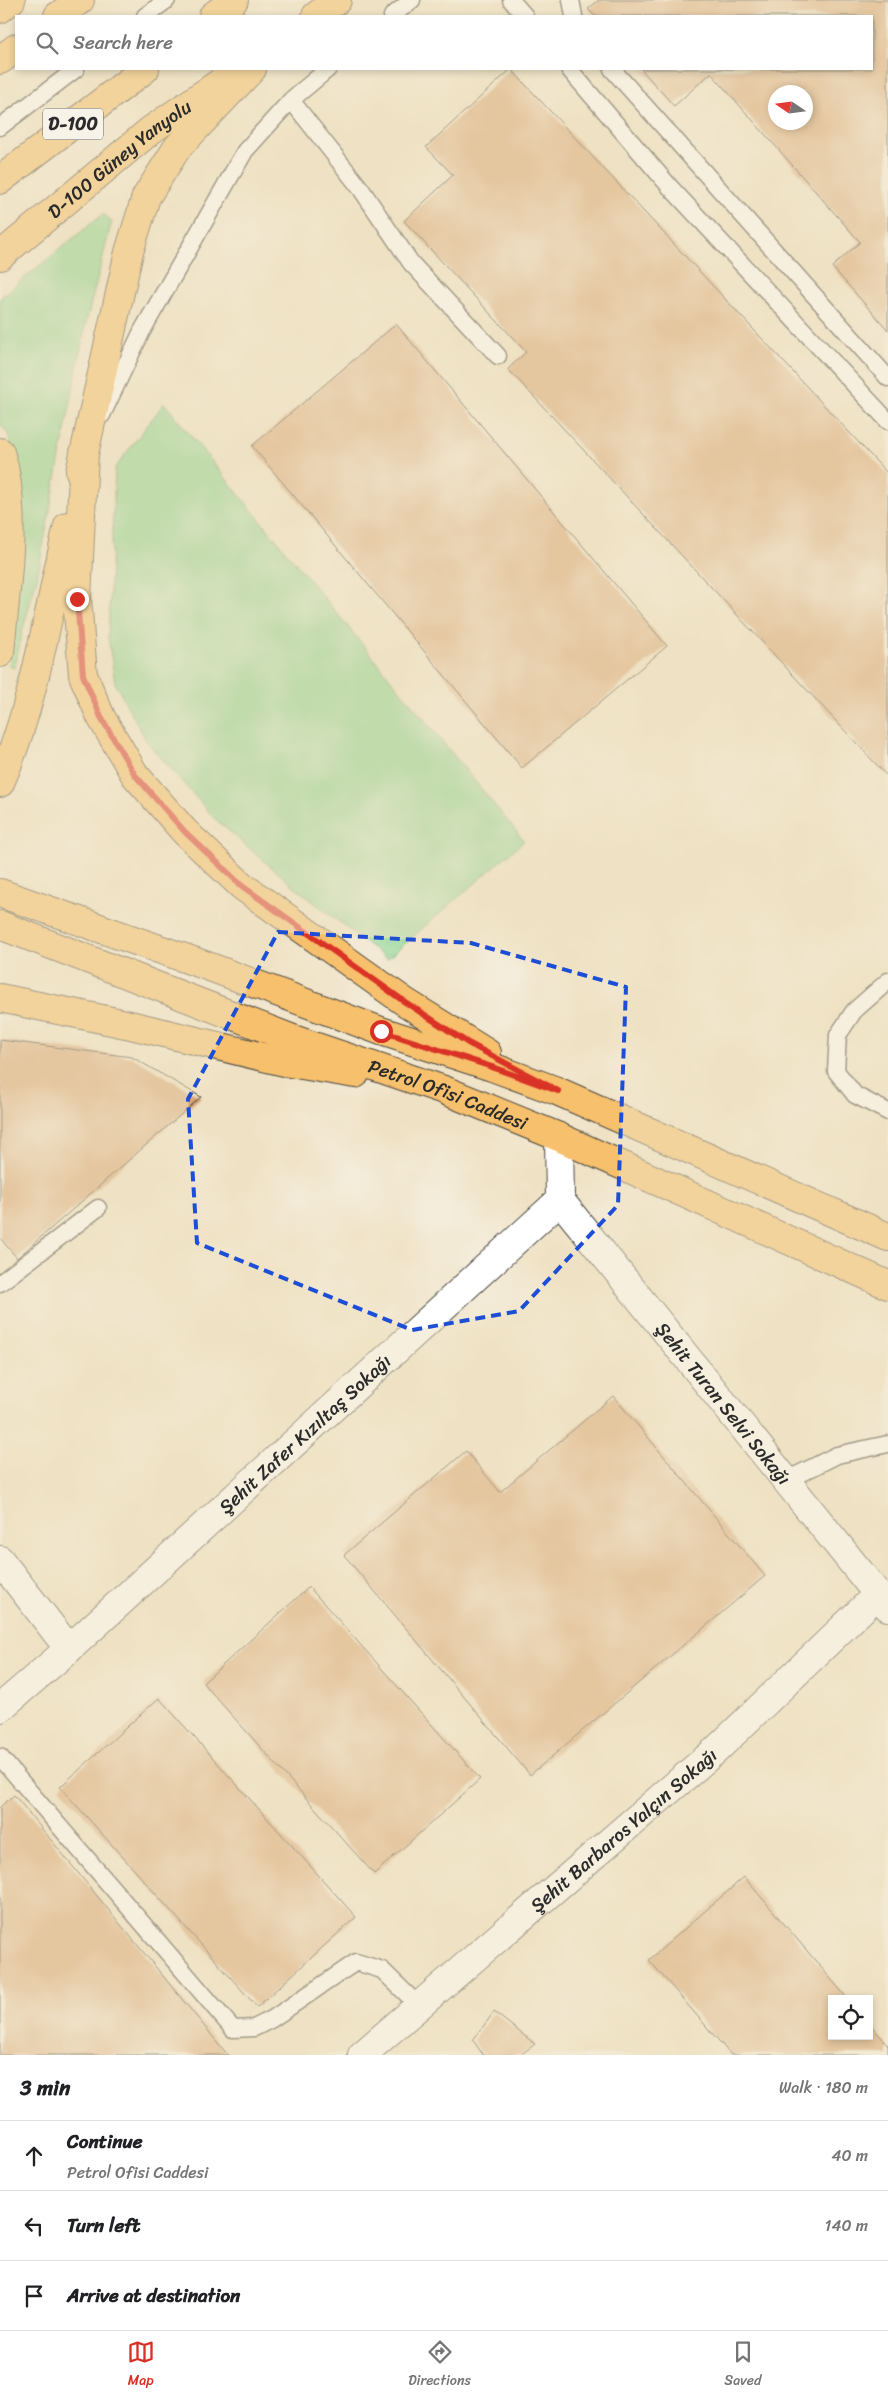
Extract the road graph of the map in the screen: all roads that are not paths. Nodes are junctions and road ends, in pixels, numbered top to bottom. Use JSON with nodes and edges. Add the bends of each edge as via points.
{"nodes":[{"id":1,"x":11,"y":0,"type":"edge"},
{"id":2,"x":80,"y":0,"type":"edge"},
{"id":3,"x":167,"y":0,"type":"edge"},
{"id":4,"x":234,"y":0,"type":"edge"},
{"id":5,"x":337,"y":0,"type":"edge"},
{"id":6,"x":412,"y":0,"type":"edge"},
{"id":7,"x":511,"y":0,"type":"edge"},
{"id":8,"x":571,"y":0,"type":"edge"},
{"id":9,"x":0,"y":9,"type":"edge"},
{"id":10,"x":59,"y":15,"type":"edge"},
{"id":11,"x":146,"y":15,"type":"edge"},
{"id":12,"x":214,"y":15,"type":"edge"},
{"id":13,"x":317,"y":15,"type":"edge"},
{"id":14,"x":393,"y":15,"type":"edge"},
{"id":15,"x":524,"y":15,"type":"edge"},
{"id":16,"x":574,"y":15,"type":"edge"},
{"id":17,"x":15,"y":49,"type":"edge"},
{"id":18,"x":0,"y":60,"type":"edge"},
{"id":19,"x":75,"y":70,"type":"edge"},
{"id":20,"x":144,"y":70,"type":"edge"},
{"id":21,"x":240,"y":70,"type":"edge"},
{"id":22,"x":251,"y":70,"type":"edge"},
{"id":23,"x":327,"y":70,"type":"edge"},
{"id":24,"x":571,"y":70,"type":"edge"},
{"id":25,"x":613,"y":70,"type":"edge"},
{"id":26,"x":291,"y":100,"type":"junction"},
{"id":27,"x":0,"y":127,"type":"edge"},
{"id":28,"x":0,"y":180,"type":"edge"},
{"id":29,"x":0,"y":256,"type":"edge"},
{"id":30,"x":498,"y":356,"type":"dead end"},
{"id":31,"x":888,"y":378,"type":"edge"},
{"id":32,"x":888,"y":421,"type":"edge"},
{"id":33,"x":0,"y":452,"type":"edge"},
{"id":34,"x":84,"y":453,"type":"junction"},
{"id":35,"x":0,"y":653,"type":"edge"},
{"id":36,"x":0,"y":783,"type":"edge"},
{"id":37,"x":0,"y":893,"type":"edge"},
{"id":38,"x":0,"y":925,"type":"edge"},
{"id":39,"x":888,"y":982,"type":"edge"},
{"id":40,"x":0,"y":998,"type":"edge"},
{"id":41,"x":444,"y":1090,"type":"junction"},
{"id":42,"x":558,"y":1091,"type":"junction"},
{"id":43,"x":888,"y":1112,"type":"edge"},
{"id":44,"x":559,"y":1137,"type":"junction"},
{"id":45,"x":560,"y":1200,"type":"junction"},
{"id":46,"x":98,"y":1208,"type":"dead end"},
{"id":47,"x":888,"y":1237,"type":"edge"},
{"id":48,"x":0,"y":1283,"type":"edge"},
{"id":49,"x":888,"y":1285,"type":"edge"},
{"id":50,"x":888,"y":1444,"type":"edge"},
{"id":51,"x":786,"y":1481,"type":"junction"},
{"id":52,"x":0,"y":1560,"type":"edge"},
{"id":53,"x":882,"y":1601,"type":"edge"},
{"id":54,"x":69,"y":1649,"type":"junction"},
{"id":55,"x":0,"y":1708,"type":"edge"},
{"id":56,"x":0,"y":1758,"type":"edge"},
{"id":57,"x":419,"y":2006,"type":"junction"},
{"id":58,"x":362,"y":2055,"type":"edge"}],
"edges":[{"from":1,"to":9,"type":"main road"},
{"from":2,"to":10,"type":"main road"},
{"from":3,"to":11,"type":"lane"},
{"from":4,"to":12,"type":"main road"},
{"from":5,"to":13,"type":"main road"},
{"from":6,"to":14,"type":"lane"},
{"from":7,"to":15,"type":"lane"},
{"from":8,"to":16,"type":"lane"},
{"from":17,"to":18,"type":"main road"},
{"from":19,"to":27,"type":"lane"},
{"from":20,"to":28,"type":"main road","number":"D-100"},
{"from":21,"to":29,"type":"main road","name":"D-100 Güney Yanyolu","via":[[151,130]]},
{"from":22,"to":34,"type":"main road","via":[[177,148],[146,197],[129,252]]},
{"from":23,"to":26,"type":"lane"},
{"from":24,"to":32,"type":"lane","via":[[670,187]]},
{"from":25,"to":31,"type":"lane"},
{"from":26,"to":30,"type":"lane","via":[[361,189],[411,263]]},
{"from":26,"to":34,"type":"lane","via":[[245,151],[142,331]]},
{"from":33,"to":35,"type":"main road","via":[[7,473],[10,525]]},
{"from":34,"to":36,"type":"main road","via":[[32,683],[10,761]]},
{"from":34,"to":42,"type":"main road","via":[[77,599],[83,675],[101,717],[135,775],[185,832],[242,886],[468,1043]]},
{"from":37,"to":42,"type":"main road","name":"Petrol Ofisi Caddesi","via":[[210,966],[381,1031]]},
{"from":38,"to":41,"type":"main road","name":"Petrol Ofisi Caddesi","via":[[293,1039]]},
{"from":39,"to":43,"type":"lane","via":[[854,1011],[838,1035],[836,1070],[855,1095]]},
{"from":40,"to":41,"type":"main road","via":[[284,1062]]},
{"from":41,"to":44,"type":"main road","name":"Petrol Ofisi Caddesi"},
{"from":42,"to":47,"type":"main road","name":"Petrol Ofisi Caddesi"},
{"from":44,"to":45,"type":"street"},
{"from":44,"to":49,"type":"main road","name":"Petrol Ofisi Caddesi"},
{"from":45,"to":51,"type":"street","name":"Şehit Turan Selvi Sokağı"},
{"from":45,"to":54,"type":"street","name":"Şehit Zafer Kızıltaş Sokağı"},
{"from":46,"to":48,"type":"lane"},
{"from":50,"to":51,"type":"lane","via":[[837,1454]]},
{"from":51,"to":53,"type":"street","name":"Şehit Turan Selvi Sokağı"},
{"from":52,"to":54,"type":"street"},
{"from":53,"to":57,"type":"street","name":"Şehit Barbaros Yalçın Sokağı","via":[[716,1750]]},
{"from":54,"to":55,"type":"street","name":"Şehit Zafer Kızıltaş Sokağı"},
{"from":56,"to":57,"type":"lane","via":[[233,2029],[254,2028],[272,2019],[356,1962],[382,1970]]},
{"from":57,"to":58,"type":"street","name":"Şehit Barbaros Yalçın Sokağı"}]}
